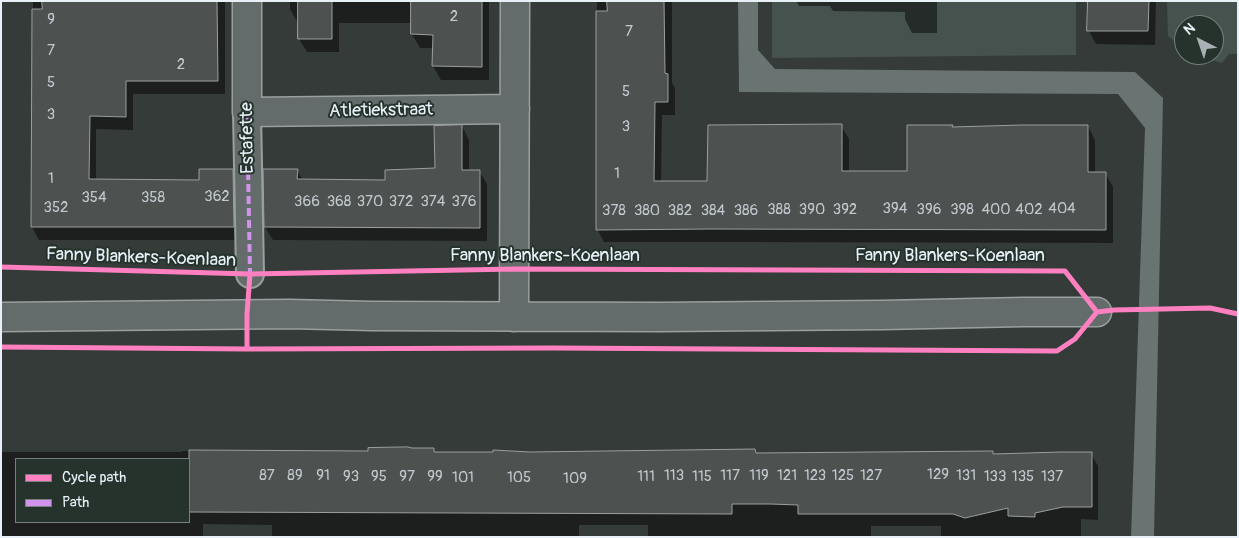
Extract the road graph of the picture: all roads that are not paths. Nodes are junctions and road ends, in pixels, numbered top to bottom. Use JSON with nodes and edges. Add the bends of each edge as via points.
{"nodes":[{"id":1,"x":247,"y":1,"type":"edge"},
{"id":2,"x":516,"y":1,"type":"edge"},
{"id":3,"x":515,"y":109,"type":"junction"},
{"id":4,"x":247,"y":112,"type":"junction"},
{"id":5,"x":250,"y":274,"type":"dead end"},
{"id":6,"x":1097,"y":312,"type":"dead end"},
{"id":7,"x":1,"y":316,"type":"edge"},
{"id":8,"x":514,"y":317,"type":"junction"}],
"edges":[{"from":1,"to":4,"type":"street","name":"Estafette"},
{"from":2,"to":3,"type":"street"},
{"from":3,"to":4,"type":"street","name":"Atletiekstraat"},
{"from":3,"to":8,"type":"street"},
{"from":4,"to":5,"type":"street","name":"Estafette"},
{"from":6,"to":8,"type":"street"},
{"from":7,"to":8,"type":"street","via":[[289,314]]}]}
